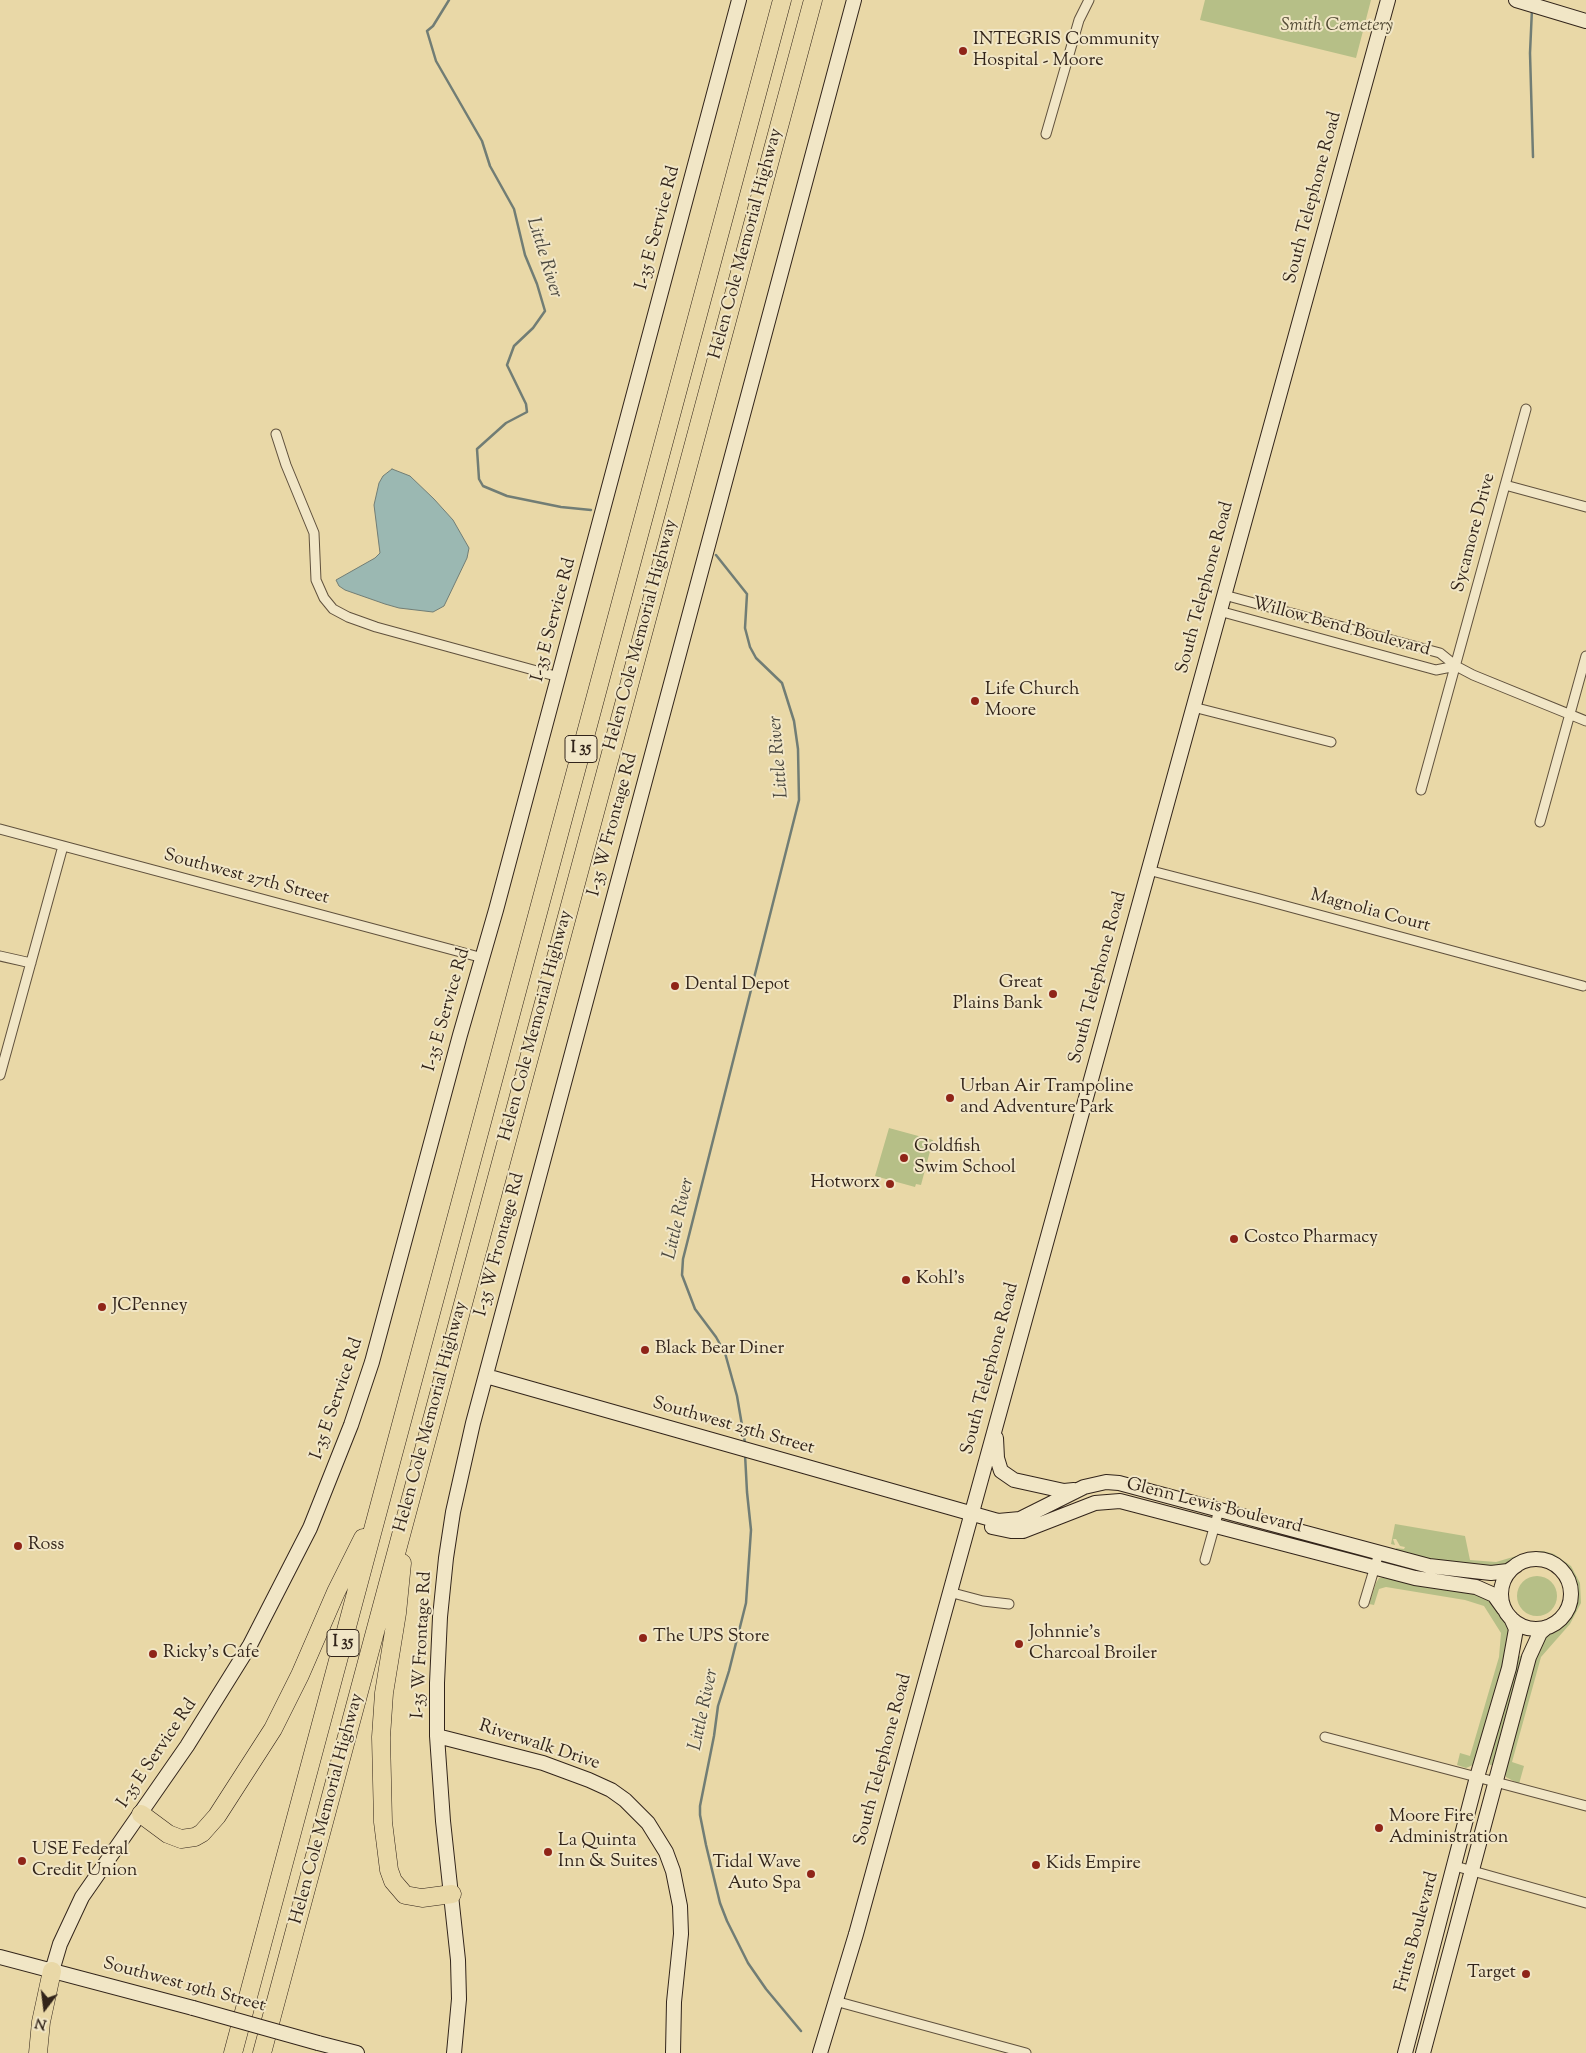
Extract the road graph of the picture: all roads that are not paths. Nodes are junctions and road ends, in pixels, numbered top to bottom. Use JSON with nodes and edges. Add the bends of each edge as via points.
{"nodes":[{"id":1,"x":739,"y":0,"type":"edge"},
{"id":2,"x":782,"y":0,"type":"edge"},
{"id":3,"x":813,"y":0,"type":"edge"},
{"id":4,"x":854,"y":0,"type":"edge"},
{"id":5,"x":1090,"y":0,"type":"edge"},
{"id":6,"x":1388,"y":0,"type":"edge"},
{"id":7,"x":1516,"y":0,"type":"edge"},
{"id":8,"x":1586,"y":21,"type":"edge"},
{"id":9,"x":1046,"y":134,"type":"dead end"},
{"id":10,"x":1526,"y":409,"type":"dead end"},
{"id":11,"x":276,"y":434,"type":"dead end"},
{"id":12,"x":1505,"y":485,"type":"junction"},
{"id":13,"x":1586,"y":507,"type":"edge"},
{"id":14,"x":1224,"y":595,"type":"junction"},
{"id":15,"x":1219,"y":612,"type":"junction"},
{"id":16,"x":1586,"y":656,"type":"edge"},
{"id":17,"x":1456,"y":666,"type":"junction"},
{"id":18,"x":559,"y":677,"type":"junction"},
{"id":19,"x":1193,"y":707,"type":"junction"},
{"id":20,"x":1570,"y":715,"type":"junction"},
{"id":21,"x":1586,"y":721,"type":"edge"},
{"id":22,"x":1331,"y":742,"type":"dead end"},
{"id":23,"x":1421,"y":790,"type":"dead end"},
{"id":24,"x":1540,"y":822,"type":"dead end"},
{"id":25,"x":0,"y":829,"type":"edge"},
{"id":26,"x":63,"y":846,"type":"junction"},
{"id":27,"x":1148,"y":870,"type":"junction"},
{"id":28,"x":0,"y":956,"type":"edge"},
{"id":29,"x":483,"y":958,"type":"junction"},
{"id":30,"x":31,"y":964,"type":"junction"},
{"id":31,"x":1583,"y":986,"type":"dead end"},
{"id":32,"x":0,"y":1075,"type":"edge"},
{"id":33,"x":486,"y":1376,"type":"junction"},
{"id":34,"x":995,"y":1427,"type":"junction"},
{"id":35,"x":1080,"y":1489,"type":"junction"},
{"id":36,"x":381,"y":1499,"type":"junction"},
{"id":37,"x":408,"y":1506,"type":"junction"},
{"id":38,"x":1219,"y":1510,"type":"junction"},
{"id":39,"x":970,"y":1513,"type":"junction"},
{"id":40,"x":1214,"y":1526,"type":"junction"},
{"id":41,"x":1379,"y":1553,"type":"junction"},
{"id":42,"x":1205,"y":1560,"type":"dead end"},
{"id":43,"x":1518,"y":1565,"type":"junction"},
{"id":44,"x":1375,"y":1568,"type":"junction"},
{"id":45,"x":949,"y":1592,"type":"junction"},
{"id":46,"x":1364,"y":1603,"type":"dead end"},
{"id":47,"x":1009,"y":1604,"type":"dead end"},
{"id":48,"x":1508,"y":1614,"type":"junction"},
{"id":49,"x":1547,"y":1627,"type":"junction"},
{"id":50,"x":437,"y":1736,"type":"junction"},
{"id":51,"x":1325,"y":1737,"type":"dead end"},
{"id":52,"x":1477,"y":1777,"type":"junction"},
{"id":53,"x":1495,"y":1782,"type":"junction"},
{"id":54,"x":1586,"y":1806,"type":"edge"},
{"id":55,"x":141,"y":1814,"type":"junction"},
{"id":56,"x":1455,"y":1866,"type":"junction"},
{"id":57,"x":1471,"y":1871,"type":"junction"},
{"id":58,"x":452,"y":1894,"type":"junction"},
{"id":59,"x":1586,"y":1903,"type":"edge"},
{"id":60,"x":0,"y":1957,"type":"edge"},
{"id":61,"x":52,"y":1971,"type":"junction"},
{"id":62,"x":836,"y":2001,"type":"junction"},
{"id":63,"x":38,"y":2053,"type":"edge"},
{"id":64,"x":233,"y":2053,"type":"edge"},
{"id":65,"x":262,"y":2053,"type":"edge"},
{"id":66,"x":357,"y":2053,"type":"edge"},
{"id":67,"x":454,"y":2053,"type":"edge"},
{"id":68,"x":673,"y":2053,"type":"edge"},
{"id":69,"x":820,"y":2053,"type":"edge"},
{"id":70,"x":1026,"y":2053,"type":"edge"},
{"id":71,"x":1405,"y":2053,"type":"edge"},
{"id":72,"x":1423,"y":2053,"type":"edge"}],
"edges":[{"from":1,"to":18,"type":"street","name":"I-35 E Service Rd"},
{"from":2,"to":36,"type":"highway","name":"Helen Cole Memorial Highway","number":"I 35"},
{"from":3,"to":37,"type":"highway","name":"Helen Cole Memorial Highway","number":"I 35"},
{"from":4,"to":33,"type":"street","name":"I-35 W Frontage Rd"},
{"from":5,"to":9,"type":"street","via":[[1079,20]]},
{"from":6,"to":14,"type":"street","name":"South Telephone Road"},
{"from":7,"to":8,"type":"street"},
{"from":10,"to":12,"type":"street","name":"Sycamore Drive"},
{"from":11,"to":18,"type":"street","via":[[314,533],[316,580],[324,598],[334,609],[376,627]]},
{"from":12,"to":13,"type":"street"},
{"from":12,"to":17,"type":"street","name":"Sycamore Drive"},
{"from":14,"to":15,"type":"street","name":"South Telephone Road"},
{"from":14,"to":17,"type":"street","name":"Willow Bend Boulevard","via":[[1440,653]]},
{"from":15,"to":17,"type":"street","name":"Willow Bend Boulevard","via":[[1436,670]]},
{"from":15,"to":19,"type":"street","name":"South Telephone Road"},
{"from":16,"to":20,"type":"street"},
{"from":17,"to":20,"type":"street","name":"Willow Bend Boulevard"},
{"from":17,"to":23,"type":"street","name":"Sycamore Drive"},
{"from":18,"to":29,"type":"street","name":"I-35 E Service Rd"},
{"from":19,"to":22,"type":"street"},
{"from":19,"to":27,"type":"street","name":"South Telephone Road"},
{"from":20,"to":21,"type":"street","name":"Willow Bend Boulevard"},
{"from":20,"to":24,"type":"street"},
{"from":25,"to":26,"type":"street","name":"Southwest 27th Street"},
{"from":26,"to":29,"type":"street","name":"Southwest 27th Street"},
{"from":26,"to":30,"type":"street"},
{"from":27,"to":31,"type":"street","name":"Magnolia Court"},
{"from":27,"to":34,"type":"street","name":"South Telephone Road"},
{"from":28,"to":30,"type":"street"},
{"from":29,"to":55,"type":"street","name":"I-35 E Service Rd","via":[[372,1362],[338,1460],[298,1553],[250,1645]]},
{"from":30,"to":32,"type":"street"},
{"from":33,"to":39,"type":"street","name":"Southwest 25th Street"},
{"from":33,"to":50,"type":"street","name":"I-35 W Frontage Rd","via":[[464,1464],[446,1558],[440,1617]]},
{"from":34,"to":35,"type":"street","name":"Glenn Lewis Boulevard","via":[[996,1458],[1001,1471],[1014,1480],[1043,1487],[1064,1491]]},
{"from":34,"to":39,"type":"street","name":"South Telephone Road"},
{"from":35,"to":38,"type":"street","name":"Glenn Lewis Boulevard","via":[[1094,1484],[1119,1483]]},
{"from":35,"to":39,"type":"street","name":"Glenn Lewis Boulevard","via":[[1013,1521],[998,1521]]},
{"from":36,"to":55,"type":"highway","via":[[273,1729],[217,1816],[202,1833],[181,1839],[168,1834]]},
{"from":36,"to":64,"type":"highway","name":"Helen Cole Memorial Highway","number":"I 35"},
{"from":37,"to":58,"type":"highway","via":[[397,1613],[384,1693],[381,1778],[387,1856],[393,1882],[405,1895],[422,1898]]},
{"from":37,"to":65,"type":"highway","name":"Helen Cole Memorial Highway","number":"I 35"},
{"from":38,"to":40,"type":"street"},
{"from":38,"to":41,"type":"street","name":"Glenn Lewis Boulevard"},
{"from":39,"to":40,"type":"street","name":"Glenn Lewis Boulevard","via":[[985,1525],[1023,1531],[1095,1503],[1120,1501]]},
{"from":39,"to":45,"type":"street","name":"South Telephone Road"},
{"from":40,"to":42,"type":"street"},
{"from":40,"to":44,"type":"street","name":"Glenn Lewis Boulevard"},
{"from":41,"to":43,"type":"street","name":"Glenn Lewis Boulevard","via":[[1429,1566],[1479,1572],[1501,1572]]},
{"from":41,"to":44,"type":"street"},
{"from":43,"to":48,"type":"street","via":[[1503,1582],[1501,1600]]},
{"from":43,"to":49,"type":"street","via":[[1534,1560],[1551,1563],[1567,1580],[1570,1591],[1568,1608],[1557,1622]]},
{"from":44,"to":46,"type":"street"},
{"from":44,"to":48,"type":"street","name":"Glenn Lewis Boulevard","via":[[1476,1587],[1494,1595]]},
{"from":45,"to":47,"type":"street"},
{"from":45,"to":62,"type":"street","name":"South Telephone Road"},
{"from":48,"to":49,"type":"street","via":[[1524,1627]]},
{"from":48,"to":52,"type":"street","name":"Fritts Boulevard","via":[[1516,1629],[1509,1668]]},
{"from":49,"to":53,"type":"street","name":"Fritts Boulevard","via":[[1540,1632],[1529,1657]]},
{"from":50,"to":58,"type":"street","name":"I-35 W Frontage Rd"},
{"from":50,"to":68,"type":"street","name":"Riverwalk Drive","via":[[543,1763],[589,1780],[625,1800],[648,1823],[666,1852],[680,1906]]},
{"from":51,"to":52,"type":"street"},
{"from":52,"to":53,"type":"street"},
{"from":52,"to":56,"type":"street","name":"Fritts Boulevard"},
{"from":53,"to":54,"type":"street"},
{"from":53,"to":57,"type":"street","name":"Fritts Boulevard"},
{"from":55,"to":61,"type":"street","name":"I-35 E Service Rd","via":[[82,1897],[60,1944]]},
{"from":56,"to":57,"type":"street"},
{"from":56,"to":71,"type":"street","name":"Fritts Boulevard"},
{"from":57,"to":59,"type":"street"},
{"from":57,"to":72,"type":"street","name":"Fritts Boulevard"},
{"from":58,"to":67,"type":"street","name":"I-35 W Frontage Rd","via":[[459,1999]]},
{"from":60,"to":61,"type":"street","name":"Southwest 19th Street"},
{"from":61,"to":63,"type":"highway"},
{"from":61,"to":66,"type":"street","name":"Southwest 19th Street","bridge":true},
{"from":62,"to":69,"type":"street","name":"South Telephone Road"},
{"from":62,"to":70,"type":"street"}]}
